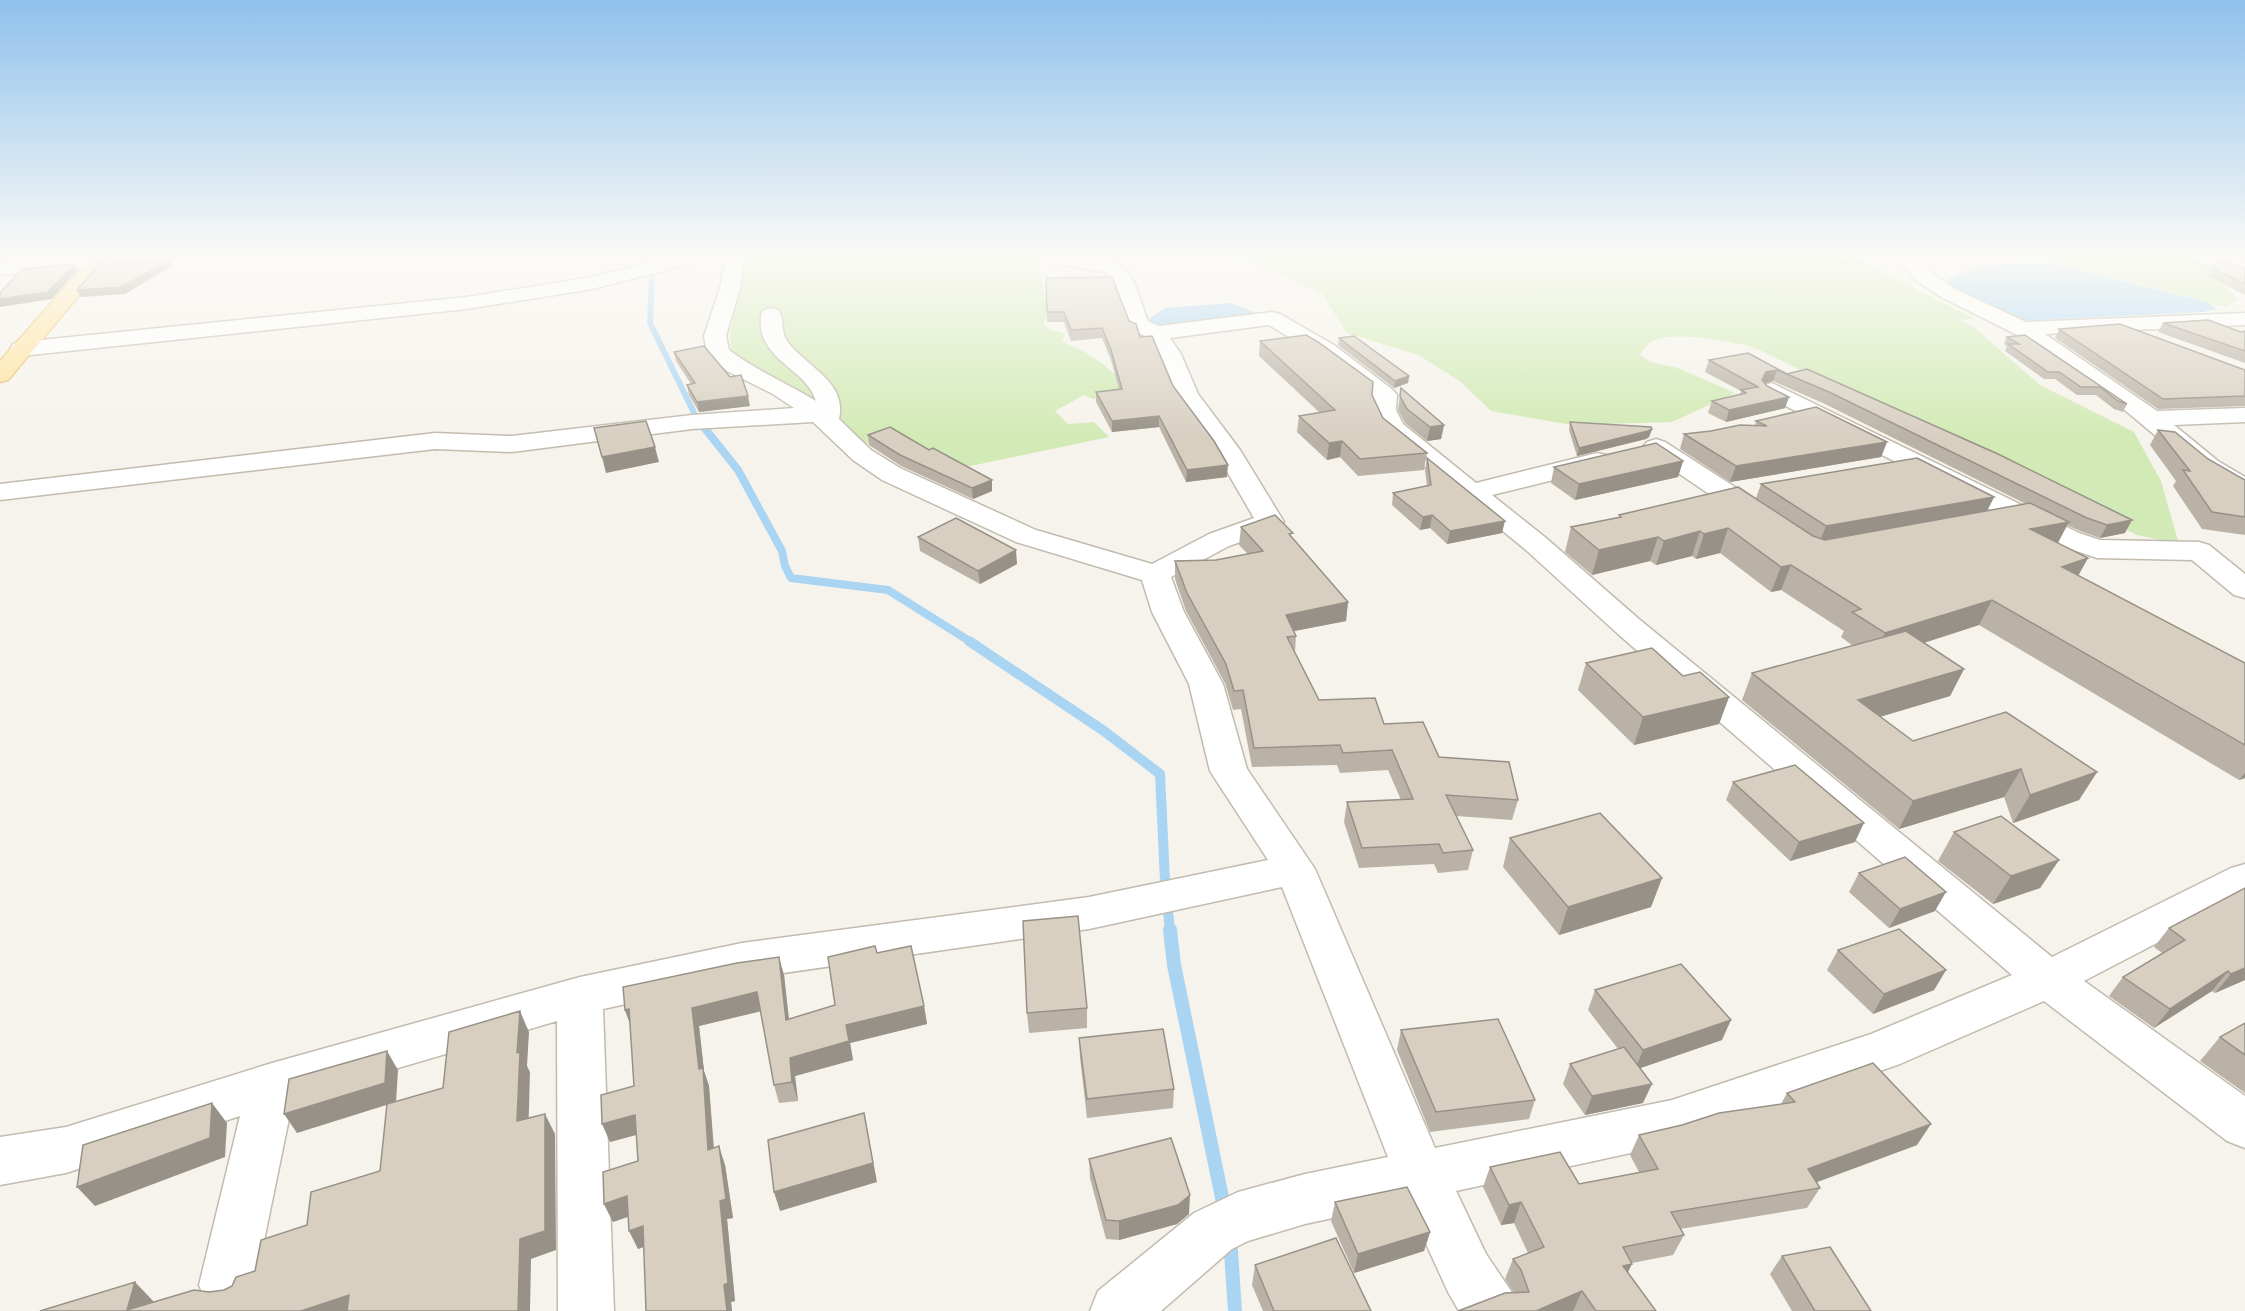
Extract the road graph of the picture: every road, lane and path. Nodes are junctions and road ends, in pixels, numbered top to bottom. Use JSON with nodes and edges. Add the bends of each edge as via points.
{"nodes":[{"id":1,"x":49,"y":317,"type":"edge"},
{"id":2,"x":329,"y":317,"type":"edge"},
{"id":3,"x":721,"y":317,"type":"edge"},
{"id":4,"x":771,"y":317,"type":"edge"},
{"id":5,"x":1136,"y":317,"type":"edge"},
{"id":6,"x":1998,"y":317,"type":"edge"},
{"id":7,"x":2245,"y":319,"type":"edge"},
{"id":8,"x":2195,"y":320,"type":"junction"},
{"id":9,"x":2114,"y":325,"type":"junction"},
{"id":10,"x":2022,"y":329,"type":"junction"},
{"id":11,"x":1156,"y":333,"type":"junction"},
{"id":12,"x":2245,"y":337,"type":"edge"},
{"id":13,"x":2169,"y":345,"type":"edge"},
{"id":14,"x":21,"y":349,"type":"junction"},
{"id":15,"x":0,"y":375,"type":"edge"},
{"id":16,"x":1772,"y":390,"type":"edge"},
{"id":17,"x":1815,"y":411,"type":"junction"},
{"id":18,"x":2245,"y":416,"type":"edge"},
{"id":19,"x":823,"y":417,"type":"junction"},
{"id":20,"x":1782,"y":419,"type":"edge"},
{"id":21,"x":2152,"y":419,"type":"junction"},
{"id":22,"x":1912,"y":462,"type":"junction"},
{"id":23,"x":1877,"y":468,"type":"edge"},
{"id":24,"x":1761,"y":487,"type":"edge"},
{"id":25,"x":2245,"y":488,"type":"edge"},
{"id":26,"x":0,"y":492,"type":"edge"},
{"id":27,"x":1471,"y":492,"type":"junction"},
{"id":28,"x":1726,"y":493,"type":"junction"},
{"id":29,"x":2019,"y":516,"type":"junction"},
{"id":30,"x":1985,"y":522,"type":"edge"},
{"id":31,"x":1785,"y":533,"type":"edge"},
{"id":32,"x":1155,"y":574,"type":"junction"},
{"id":33,"x":2245,"y":589,"type":"edge"},
{"id":34,"x":1295,"y":869,"type":"junction"},
{"id":35,"x":2245,"y":879,"type":"edge"},
{"id":36,"x":2048,"y":979,"type":"junction"},
{"id":37,"x":580,"y":996,"type":"junction"},
{"id":38,"x":272,"y":1084,"type":"junction"},
{"id":39,"x":2245,"y":1125,"type":"edge"},
{"id":40,"x":0,"y":1161,"type":"edge"},
{"id":41,"x":1421,"y":1176,"type":"junction"},
{"id":42,"x":226,"y":1285,"type":"dead end"},
{"id":43,"x":586,"y":1311,"type":"edge"},
{"id":44,"x":1118,"y":1311,"type":"edge"},
{"id":45,"x":1491,"y":1311,"type":"edge"}],
"edges":[{"from":1,"to":14,"type":"main road"},
{"from":2,"to":14,"type":"street"},
{"from":3,"to":19,"type":"street","via":[[715,336],[718,353]]},
{"from":4,"to":19,"type":"street","via":[[773,336],[780,347],[823,391],[829,406]]},
{"from":5,"to":11,"type":"street","via":[[1139,325]]},
{"from":6,"to":10,"type":"street"},
{"from":7,"to":8,"type":"street"},
{"from":8,"to":9,"type":"street"},
{"from":8,"to":12,"type":"street"},
{"from":9,"to":10,"type":"street"},
{"from":9,"to":13,"type":"street"},
{"from":10,"to":21,"type":"street"},
{"from":11,"to":27,"type":"street","via":[[1273,318],[1326,350],[1385,395],[1384,410],[1392,428]]},
{"from":11,"to":32,"type":"street","via":[[1170,354],[1187,395],[1227,450],[1270,522],[1219,540]]},
{"from":14,"to":15,"type":"main road"},
{"from":16,"to":17,"type":"street"},
{"from":17,"to":20,"type":"street"},
{"from":17,"to":22,"type":"street"},
{"from":18,"to":21,"type":"street"},
{"from":19,"to":26,"type":"street","via":[[697,421],[512,444],[435,441]]},
{"from":19,"to":32,"type":"street","via":[[862,455],[891,474],[959,507],[1026,536]]},
{"from":21,"to":25,"type":"street","via":[[2209,467]]},
{"from":22,"to":23,"type":"street"},
{"from":22,"to":29,"type":"street"},
{"from":24,"to":28,"type":"street"},
{"from":27,"to":28,"type":"street","via":[[1648,448]]},
{"from":27,"to":36,"type":"street"},
{"from":28,"to":31,"type":"street"},
{"from":29,"to":30,"type":"street"},
{"from":29,"to":33,"type":"street","via":[[2097,549],[2199,551]]},
{"from":32,"to":34,"type":"street","via":[[1168,612],[1206,684],[1230,771]]},
{"from":34,"to":37,"type":"street","via":[[1089,913],[742,961]]},
{"from":34,"to":41,"type":"street"},
{"from":35,"to":36,"type":"street"},
{"from":36,"to":39,"type":"street"},
{"from":36,"to":41,"type":"street","via":[[1883,1050],[1672,1122]]},
{"from":37,"to":38,"type":"street"},
{"from":37,"to":43,"type":"street"},
{"from":38,"to":40,"type":"street","via":[[66,1150]]},
{"from":38,"to":42,"type":"street"},
{"from":41,"to":44,"type":"street","via":[[1305,1199],[1226,1225]]},
{"from":41,"to":45,"type":"street","via":[[1467,1273]]}]}
